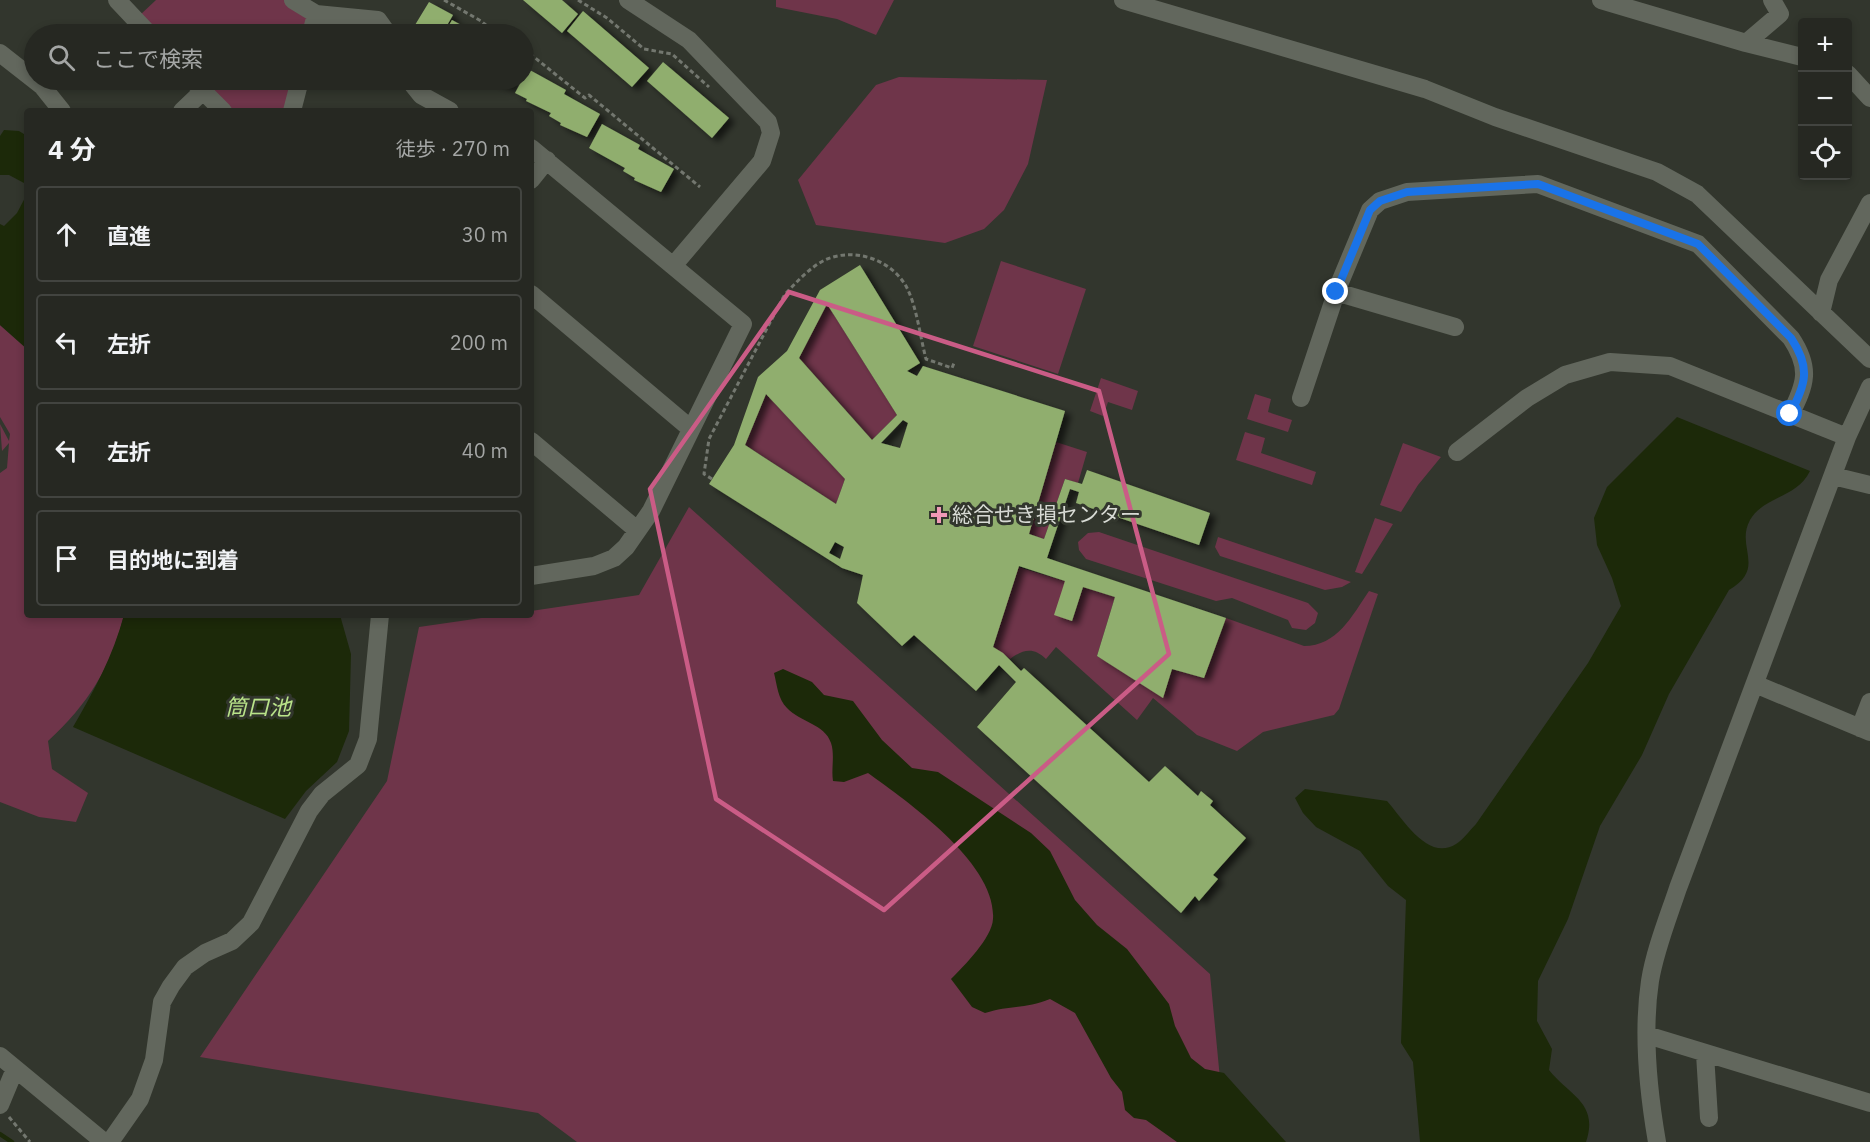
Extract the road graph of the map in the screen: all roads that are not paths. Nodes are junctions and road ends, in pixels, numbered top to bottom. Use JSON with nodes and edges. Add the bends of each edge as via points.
{"nodes":[{"id":1,"x":117,"y":0,"type":"edge"},
{"id":2,"x":293,"y":0,"type":"edge"},
{"id":3,"x":628,"y":0,"type":"edge"},
{"id":4,"x":1123,"y":0,"type":"edge"},
{"id":5,"x":1601,"y":0,"type":"edge"},
{"id":6,"x":1772,"y":0,"type":"edge"},
{"id":7,"x":316,"y":14,"type":"junction"},
{"id":8,"x":140,"y":24,"type":"edge"},
{"id":9,"x":314,"y":24,"type":"edge"},
{"id":10,"x":381,"y":24,"type":"edge"},
{"id":11,"x":1746,"y":43,"type":"junction"},
{"id":12,"x":1,"y":56,"type":"edge"},
{"id":13,"x":1798,"y":56,"type":"edge"},
{"id":14,"x":24,"y":73,"type":"edge"},
{"id":15,"x":1852,"y":78,"type":"edge"},
{"id":16,"x":45,"y":90,"type":"edge"},
{"id":17,"x":194,"y":90,"type":"edge"},
{"id":18,"x":202,"y":90,"type":"edge"},
{"id":19,"x":297,"y":90,"type":"edge"},
{"id":20,"x":417,"y":90,"type":"edge"},
{"id":21,"x":1870,"y":98,"type":"edge"},
{"id":22,"x":60,"y":108,"type":"edge"},
{"id":23,"x":184,"y":108,"type":"edge"},
{"id":24,"x":220,"y":108,"type":"edge"},
{"id":25,"x":293,"y":108,"type":"edge"},
{"id":26,"x":445,"y":108,"type":"edge"},
{"id":27,"x":534,"y":150,"type":"edge"},
{"id":28,"x":547,"y":160,"type":"junction"},
{"id":29,"x":534,"y":176,"type":"edge"},
{"id":30,"x":1870,"y":203,"type":"edge"},
{"id":31,"x":673,"y":266,"type":"junction"},
{"id":32,"x":1336,"y":292,"type":"junction"},
{"id":33,"x":534,"y":297,"type":"edge"},
{"id":34,"x":1821,"y":313,"type":"junction"},
{"id":35,"x":1455,"y":327,"type":"dead end"},
{"id":36,"x":1870,"y":359,"type":"edge"},
{"id":37,"x":1870,"y":387,"type":"edge"},
{"id":38,"x":1301,"y":398,"type":"dead end"},
{"id":39,"x":1790,"y":414,"type":"junction"},
{"id":40,"x":691,"y":429,"type":"junction"},
{"id":41,"x":1847,"y":437,"type":"junction"},
{"id":42,"x":534,"y":444,"type":"edge"},
{"id":43,"x":1457,"y":452,"type":"dead end"},
{"id":44,"x":1833,"y":476,"type":"junction"},
{"id":45,"x":1870,"y":485,"type":"edge"},
{"id":46,"x":637,"y":530,"type":"junction"},
{"id":47,"x":534,"y":576,"type":"edge"},
{"id":48,"x":380,"y":618,"type":"edge"},
{"id":49,"x":1755,"y":684,"type":"junction"},
{"id":50,"x":1870,"y":702,"type":"edge"},
{"id":51,"x":1865,"y":730,"type":"edge"},
{"id":52,"x":1647,"y":1035,"type":"junction"},
{"id":53,"x":1705,"y":1054,"type":"junction"},
{"id":54,"x":0,"y":1056,"type":"edge"},
{"id":55,"x":15,"y":1069,"type":"junction"},
{"id":56,"x":1870,"y":1103,"type":"edge"},
{"id":57,"x":4,"y":1110,"type":"edge"},
{"id":58,"x":1709,"y":1118,"type":"dead end"},
{"id":59,"x":104,"y":1142,"type":"edge"},
{"id":60,"x":110,"y":1142,"type":"edge"},
{"id":61,"x":1657,"y":1142,"type":"edge"}],
"edges":[{"from":1,"to":8,"type":"street"},
{"from":2,"to":7,"type":"street"},
{"from":3,"to":31,"type":"street","via":[[697,46],[768,122],[771,133],[762,161]]},
{"from":4,"to":34,"type":"street","via":[[1425,88],[1495,117],[1657,172],[1697,194]]},
{"from":5,"to":11,"type":"street"},
{"from":6,"to":11,"type":"street","via":[[1780,14]]},
{"from":7,"to":9,"type":"street"},
{"from":7,"to":10,"type":"street","via":[[378,20]]},
{"from":11,"to":13,"type":"street"},
{"from":12,"to":14,"type":"street"},
{"from":15,"to":21,"type":"street"},
{"from":16,"to":22,"type":"street"},
{"from":17,"to":23,"type":"street"},
{"from":18,"to":24,"type":"street"},
{"from":19,"to":25,"type":"street"},
{"from":20,"to":26,"type":"street"},
{"from":27,"to":28,"type":"street"},
{"from":28,"to":29,"type":"street"},
{"from":28,"to":31,"type":"street"},
{"from":30,"to":34,"type":"street","via":[[1828,280]]},
{"from":31,"to":40,"type":"street","via":[[743,324]]},
{"from":32,"to":35,"type":"street"},
{"from":32,"to":38,"type":"street"},
{"from":32,"to":39,"type":"street","via":[[1370,210],[1380,201],[1407,192],[1538,184],[1698,244],[1801,352],[1805,374]]},
{"from":33,"to":40,"type":"street"},
{"from":34,"to":36,"type":"street"},
{"from":37,"to":41,"type":"street"},
{"from":39,"to":41,"type":"street"},
{"from":39,"to":43,"type":"street","via":[[1670,366],[1610,362],[1565,375],[1527,398]]},
{"from":40,"to":46,"type":"street","via":[[651,511]]},
{"from":41,"to":44,"type":"street"},
{"from":42,"to":46,"type":"street"},
{"from":44,"to":45,"type":"street"},
{"from":44,"to":49,"type":"street"},
{"from":46,"to":47,"type":"street","via":[[614,558],[594,566]]},
{"from":48,"to":60,"type":"street","via":[[368,739],[358,765],[322,794],[309,811],[251,923],[232,941],[185,967],[171,986],[162,1002],[154,1060],[140,1100]]},
{"from":49,"to":51,"type":"street"},
{"from":49,"to":52,"type":"street","via":[[1677,888],[1650,981]]},
{"from":50,"to":51,"type":"street"},
{"from":52,"to":53,"type":"street"},
{"from":52,"to":61,"type":"street","via":[[1646,1057]]},
{"from":53,"to":56,"type":"street"},
{"from":53,"to":58,"type":"street"},
{"from":54,"to":55,"type":"street"},
{"from":55,"to":57,"type":"street"},
{"from":55,"to":59,"type":"street"}]}
